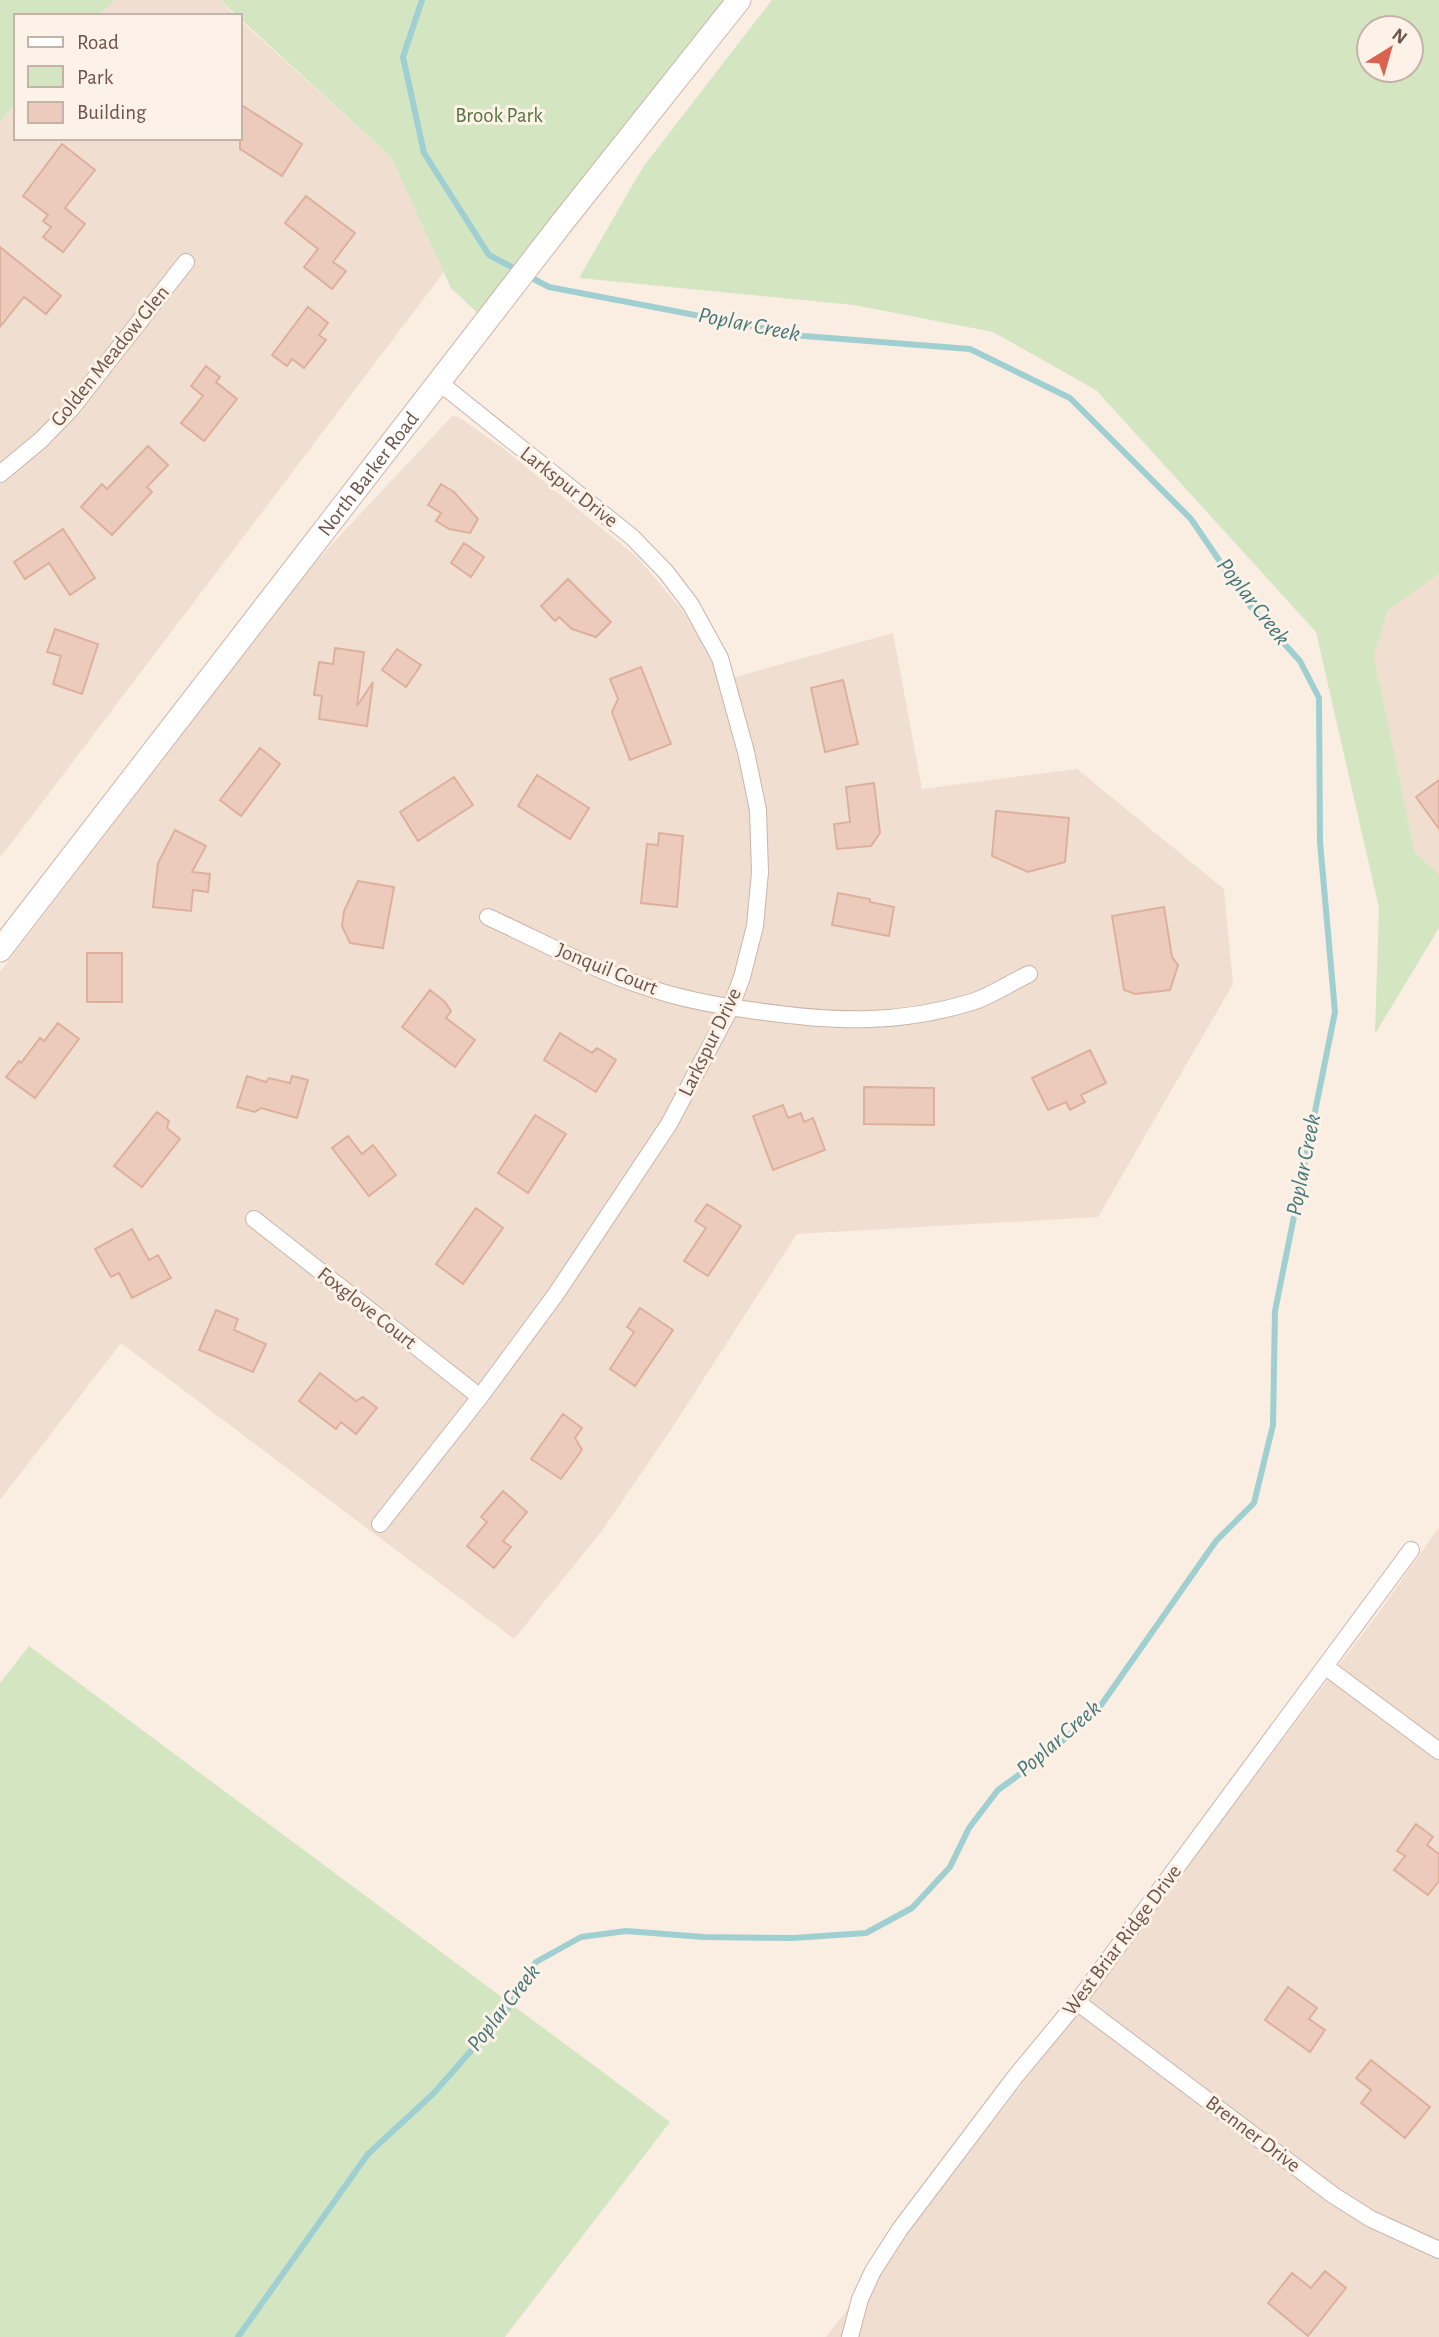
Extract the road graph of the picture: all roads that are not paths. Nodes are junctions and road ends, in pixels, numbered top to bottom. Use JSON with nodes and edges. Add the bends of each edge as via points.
{"nodes":[{"id":1,"x":739,"y":0,"type":"edge"},
{"id":2,"x":186,"y":262,"type":"dead end"},
{"id":3,"x":440,"y":383,"type":"junction"},
{"id":4,"x":0,"y":474,"type":"edge"},
{"id":5,"x":488,"y":917,"type":"dead end"},
{"id":6,"x":0,"y":950,"type":"edge"},
{"id":7,"x":1029,"y":974,"type":"dead end"},
{"id":8,"x":731,"y":1007,"type":"junction"},
{"id":9,"x":254,"y":1219,"type":"dead end"},
{"id":10,"x":480,"y":1397,"type":"junction"},
{"id":11,"x":380,"y":1524,"type":"dead end"},
{"id":12,"x":1411,"y":1550,"type":"dead end"},
{"id":13,"x":1326,"y":1667,"type":"junction"},
{"id":14,"x":1439,"y":1751,"type":"edge"},
{"id":15,"x":1077,"y":2002,"type":"junction"},
{"id":16,"x":1439,"y":2250,"type":"edge"},
{"id":17,"x":850,"y":2337,"type":"edge"}],
"edges":[{"from":1,"to":3,"type":"main road","name":"North Barker Road"},
{"from":2,"to":4,"type":"street","name":"Golden Meadow Glen","via":[[71,409]]},
{"from":3,"to":6,"type":"main road","name":"North Barker Road"},
{"from":3,"to":8,"type":"street","name":"Larkspur Drive","via":[[632,537],[691,605],[720,658],[758,810],[761,872],[755,926]]},
{"from":5,"to":8,"type":"street","name":"Jonquil Court","via":[[642,986]]},
{"from":7,"to":8,"type":"street","name":"Jonquil Court","via":[[975,1001],[867,1021]]},
{"from":8,"to":10,"type":"street","name":"Larkspur Drive","via":[[669,1124]]},
{"from":9,"to":10,"type":"street","name":"Foxglove Court"},
{"from":10,"to":11,"type":"street","name":"Larkspur Drive"},
{"from":12,"to":13,"type":"street","name":"West Briar Ridge Drive"},
{"from":13,"to":14,"type":"street"},
{"from":13,"to":15,"type":"street","name":"West Briar Ridge Drive"},
{"from":15,"to":16,"type":"street","name":"Brenner Drive","via":[[1334,2195],[1371,2219]]},
{"from":15,"to":17,"type":"street","name":"West Briar Ridge Drive","via":[[900,2229],[864,2289]]}]}
